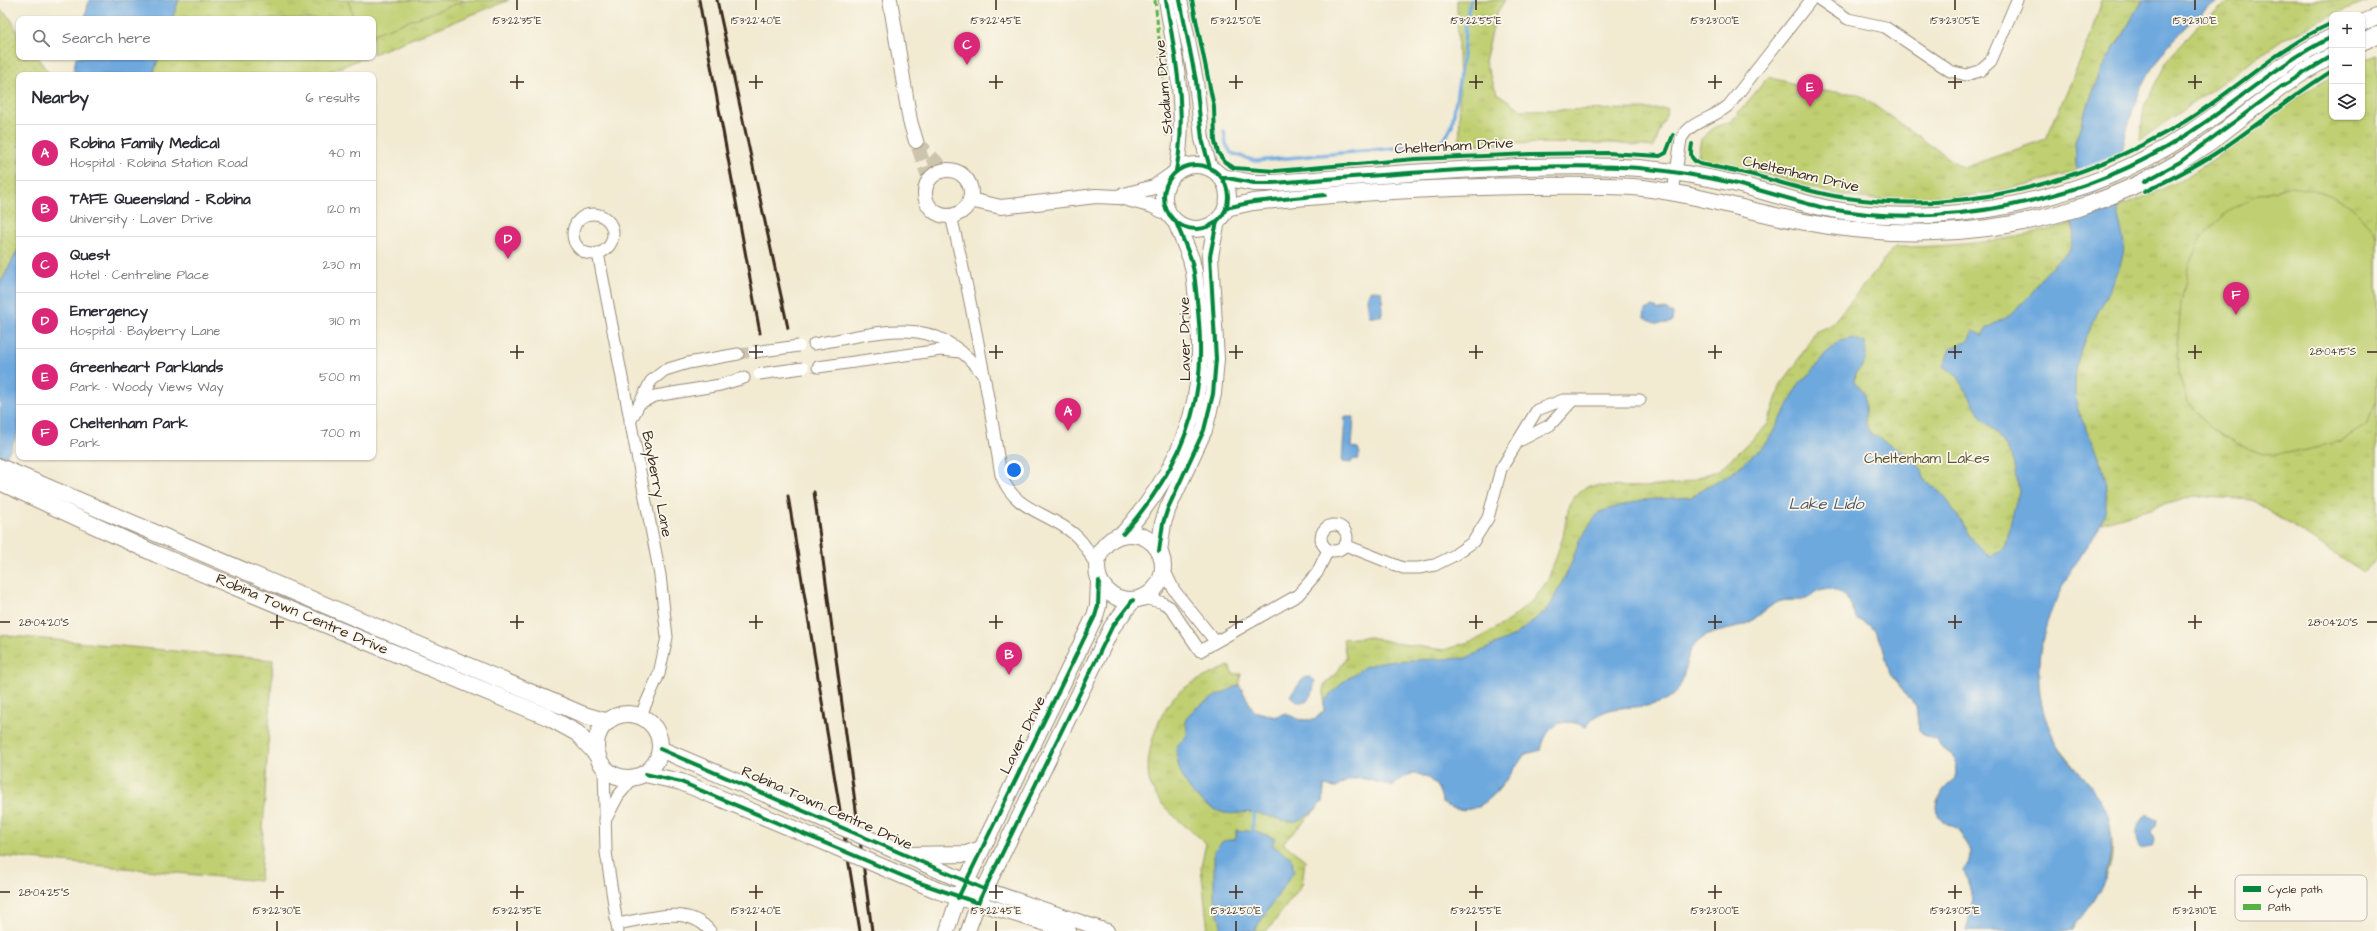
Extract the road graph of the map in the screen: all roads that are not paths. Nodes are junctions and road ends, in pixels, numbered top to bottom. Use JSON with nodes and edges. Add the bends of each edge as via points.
{"nodes":[{"id":1,"x":890,"y":0,"type":"edge"},
{"id":2,"x":1166,"y":0,"type":"edge"},
{"id":3,"x":1180,"y":0,"type":"edge"},
{"id":4,"x":1811,"y":0,"type":"edge"},
{"id":5,"x":1820,"y":0,"type":"edge"},
{"id":6,"x":2018,"y":0,"type":"edge"},
{"id":7,"x":2377,"y":17,"type":"edge"},
{"id":8,"x":2365,"y":22,"type":"edge"},
{"id":9,"x":2377,"y":35,"type":"edge"},
{"id":10,"x":2329,"y":39,"type":"edge"},
{"id":11,"x":2365,"y":41,"type":"edge"},
{"id":12,"x":2329,"y":58,"type":"edge"},
{"id":13,"x":916,"y":141,"type":"tunnel mouth"},
{"id":14,"x":1174,"y":173,"type":"junction"},
{"id":15,"x":1216,"y":173,"type":"junction"},
{"id":16,"x":1676,"y":173,"type":"junction"},
{"id":17,"x":970,"y":185,"type":"junction"},
{"id":18,"x":1673,"y":193,"type":"junction"},
{"id":19,"x":1117,"y":197,"type":"junction"},
{"id":20,"x":970,"y":200,"type":"junction"},
{"id":21,"x":1001,"y":207,"type":"junction"},
{"id":22,"x":1226,"y":208,"type":"junction"},
{"id":23,"x":951,"y":216,"type":"junction"},
{"id":24,"x":1172,"y":218,"type":"junction"},
{"id":25,"x":1217,"y":221,"type":"junction"},
{"id":26,"x":598,"y":253,"type":"dead end"},
{"id":27,"x":814,"y":344,"type":"dead end"},
{"id":28,"x":799,"y":346,"type":"dead end"},
{"id":29,"x":754,"y":352,"type":"tunnel mouth"},
{"id":30,"x":961,"y":352,"type":"junction"},
{"id":31,"x":738,"y":354,"type":"tunnel mouth"},
{"id":32,"x":818,"y":367,"type":"dead end"},
{"id":33,"x":803,"y":368,"type":"dead end"},
{"id":34,"x":759,"y":374,"type":"dead end"},
{"id":35,"x":983,"y":375,"type":"junction"},
{"id":36,"x":744,"y":378,"type":"dead end"},
{"id":37,"x":1640,"y":400,"type":"dead end"},
{"id":38,"x":1572,"y":401,"type":"junction"},
{"id":39,"x":640,"y":403,"type":"junction"},
{"id":40,"x":630,"y":423,"type":"junction"},
{"id":41,"x":1518,"y":441,"type":"junction"},
{"id":42,"x":0,"y":467,"type":"edge"},
{"id":43,"x":0,"y":482,"type":"edge"},
{"id":44,"x":49,"y":495,"type":"junction"},
{"id":45,"x":1123,"y":534,"type":"junction"},
{"id":46,"x":1345,"y":545,"type":"junction"},
{"id":47,"x":1328,"y":550,"type":"junction"},
{"id":48,"x":1159,"y":551,"type":"junction"},
{"id":49,"x":1163,"y":567,"type":"junction"},
{"id":50,"x":1097,"y":574,"type":"junction"},
{"id":51,"x":1138,"y":599,"type":"junction"},
{"id":52,"x":1215,"y":641,"type":"junction"},
{"id":53,"x":640,"y":717,"type":"junction"},
{"id":54,"x":608,"y":722,"type":"junction"},
{"id":55,"x":660,"y":748,"type":"junction"},
{"id":56,"x":601,"y":761,"type":"junction"},
{"id":57,"x":639,"y":776,"type":"junction"},
{"id":58,"x":604,"y":823,"type":"junction"},
{"id":59,"x":981,"y":848,"type":"junction"},
{"id":60,"x":904,"y":855,"type":"junction"},
{"id":61,"x":964,"y":881,"type":"junction"},
{"id":62,"x":981,"y":896,"type":"junction"},
{"id":63,"x":958,"y":898,"type":"junction"},
{"id":64,"x":617,"y":928,"type":"edge"},
{"id":65,"x":710,"y":931,"type":"edge"},
{"id":66,"x":947,"y":931,"type":"edge"},
{"id":67,"x":968,"y":931,"type":"edge"},
{"id":68,"x":1069,"y":931,"type":"edge"},
{"id":69,"x":1107,"y":931,"type":"edge"}],
"edges":[{"from":1,"to":13,"type":"street","via":[[910,121]]},
{"from":2,"to":14,"type":"street","name":"Stadium Drive","via":[[1180,110],[1181,136]]},
{"from":3,"to":15,"type":"street","name":"Stadium Drive","via":[[1196,81],[1202,139]]},
{"from":4,"to":16,"type":"street","via":[[1729,105],[1684,133]]},
{"from":5,"to":6,"type":"street","via":[[1848,19],[1885,27],[1950,71],[1966,75],[1980,71],[1991,61]]},
{"from":7,"to":8,"type":"main road"},
{"from":9,"to":11,"type":"main road"},
{"from":10,"to":16,"type":"main road","name":"Cheltenham Drive","via":[[2286,63],[2195,130],[2141,161],[2098,180],[2048,197],[1969,212],[1931,215],[1878,214],[1826,208],[1735,184]]},
{"from":12,"to":18,"type":"main road","via":[[2281,87],[2180,162],[2144,182],[2091,204],[2048,217],[1971,230],[1883,232],[1808,223]]},
{"from":14,"to":15,"type":"main road","via":[[1193,164]]},
{"from":14,"to":19,"type":"street","via":[[1154,187]]},
{"from":14,"to":24,"type":"main road","via":[[1163,194],[1164,204]]},
{"from":15,"to":16,"type":"main road","name":"Cheltenham Drive","via":[[1254,183],[1434,170],[1566,166],[1641,168]]},
{"from":15,"to":22,"type":"main road","via":[[1227,187]]},
{"from":16,"to":18,"type":"street"},
{"from":17,"to":20,"type":"street"},
{"from":17,"to":21,"type":"street"},
{"from":17,"to":23,"type":"street","via":[[962,174],[953,170],[939,172],[929,178],[925,188],[926,201],[934,211]]},
{"from":18,"to":22,"type":"main road","via":[[1613,186],[1436,187],[1253,202]]},
{"from":19,"to":21,"type":"street","via":[[1096,196]]},
{"from":19,"to":24,"type":"street","via":[[1153,206]]},
{"from":20,"to":21,"type":"street"},
{"from":20,"to":23,"type":"street","via":[[964,210]]},
{"from":22,"to":25,"type":"main road"},
{"from":23,"to":35,"type":"street","via":[[972,302]]},
{"from":24,"to":25,"type":"main road","via":[[1193,229],[1202,229]]},
{"from":24,"to":45,"type":"main road","name":"Laver Drive","via":[[1191,258],[1194,272],[1200,360],[1198,384],[1188,429],[1159,489]]},
{"from":25,"to":48,"type":"main road","name":"Laver Drive","via":[[1210,256],[1216,359],[1213,394],[1204,430],[1168,508]]},
{"from":26,"to":40,"type":"street","name":"Bayberry Lane"},
{"from":27,"to":30,"type":"street","via":[[890,332],[920,331],[941,338]]},
{"from":28,"to":29,"type":"street","bridge":true},
{"from":30,"to":32,"type":"street","via":[[941,350]]},
{"from":30,"to":35,"type":"street"},
{"from":31,"to":39,"type":"street","via":[[665,370],[651,381]]},
{"from":33,"to":34,"type":"street","bridge":true},
{"from":35,"to":50,"type":"street","via":[[1001,475],[1009,492],[1020,502],[1073,533],[1088,551]]},
{"from":36,"to":39,"type":"street","via":[[720,385],[655,396]]},
{"from":37,"to":38,"type":"street"},
{"from":38,"to":41,"type":"street","via":[[1550,426]]},
{"from":38,"to":41,"type":"street","via":[[1554,402],[1537,410]]},
{"from":39,"to":40,"type":"street"},
{"from":40,"to":53,"type":"street","name":"Bayberry Lane","via":[[667,621],[665,655]]},
{"from":41,"to":46,"type":"street","via":[[1501,470],[1488,518],[1473,542],[1453,556],[1435,565],[1403,568]]},
{"from":42,"to":44,"type":"main road","name":"Robina Town Centre Drive"},
{"from":43,"to":44,"type":"main road","name":"Robina Town Centre Drive"},
{"from":44,"to":54,"type":"main road","name":"Robina Town Centre Drive","via":[[577,712]]},
{"from":44,"to":56,"type":"main road","name":"Robina Town Centre Drive","via":[[156,554],[548,717],[577,733]]},
{"from":45,"to":48,"type":"main road","via":[[1144,537]]},
{"from":45,"to":50,"type":"main road","via":[[1106,543],[1100,551]]},
{"from":46,"to":47,"type":"street","via":[[1336,551]]},
{"from":46,"to":47,"type":"street","via":[[1346,532],[1339,526],[1331,525],[1324,529],[1321,536],[1322,544]]},
{"from":47,"to":52,"type":"street","via":[[1317,573],[1298,595]]},
{"from":48,"to":49,"type":"main road"},
{"from":49,"to":51,"type":"main road","via":[[1160,582],[1152,591]]},
{"from":49,"to":52,"type":"street","via":[[1174,590]]},
{"from":50,"to":51,"type":"main road","via":[[1113,596]]},
{"from":50,"to":59,"type":"main road","name":"Laver Drive","via":[[1098,606],[1095,616]]},
{"from":51,"to":52,"type":"street","via":[[1161,602],[1170,607],[1200,651]]},
{"from":51,"to":62,"type":"main road","via":[[1112,627]]},
{"from":53,"to":54,"type":"main road","via":[[623,715]]},
{"from":53,"to":55,"type":"main road","via":[[655,729]]},
{"from":54,"to":56,"type":"main road","via":[[598,738]]},
{"from":55,"to":57,"type":"main road","via":[[653,767]]},
{"from":55,"to":60,"type":"main road","name":"Robina Town Centre Drive","bridge":true},
{"from":56,"to":57,"type":"main road","via":[[617,776]]},
{"from":56,"to":58,"type":"street"},
{"from":57,"to":58,"type":"street","via":[[618,796]]},
{"from":57,"to":63,"type":"main road","name":"Robina Town Centre Drive","bridge":true,"via":[[681,782]]},
{"from":58,"to":64,"type":"street"},
{"from":59,"to":60,"type":"main road","via":[[966,854]]},
{"from":59,"to":61,"type":"main road","name":"Laver Drive"},
{"from":60,"to":61,"type":"main road","name":"Robina Town Centre Drive"},
{"from":61,"to":62,"type":"main road","name":"Robina Town Centre Drive"},
{"from":61,"to":63,"type":"main road","name":"Laver Drive"},
{"from":62,"to":63,"type":"main road","name":"Robina Town Centre Drive"},
{"from":62,"to":67,"type":"street"},
{"from":62,"to":68,"type":"street","name":"Robina Town Centre Drive"},
{"from":62,"to":69,"type":"street","name":"Robina Town Centre Drive"},
{"from":63,"to":66,"type":"street","name":"Laver Drive"},
{"from":64,"to":65,"type":"street","via":[[686,915],[702,922]]}]}
